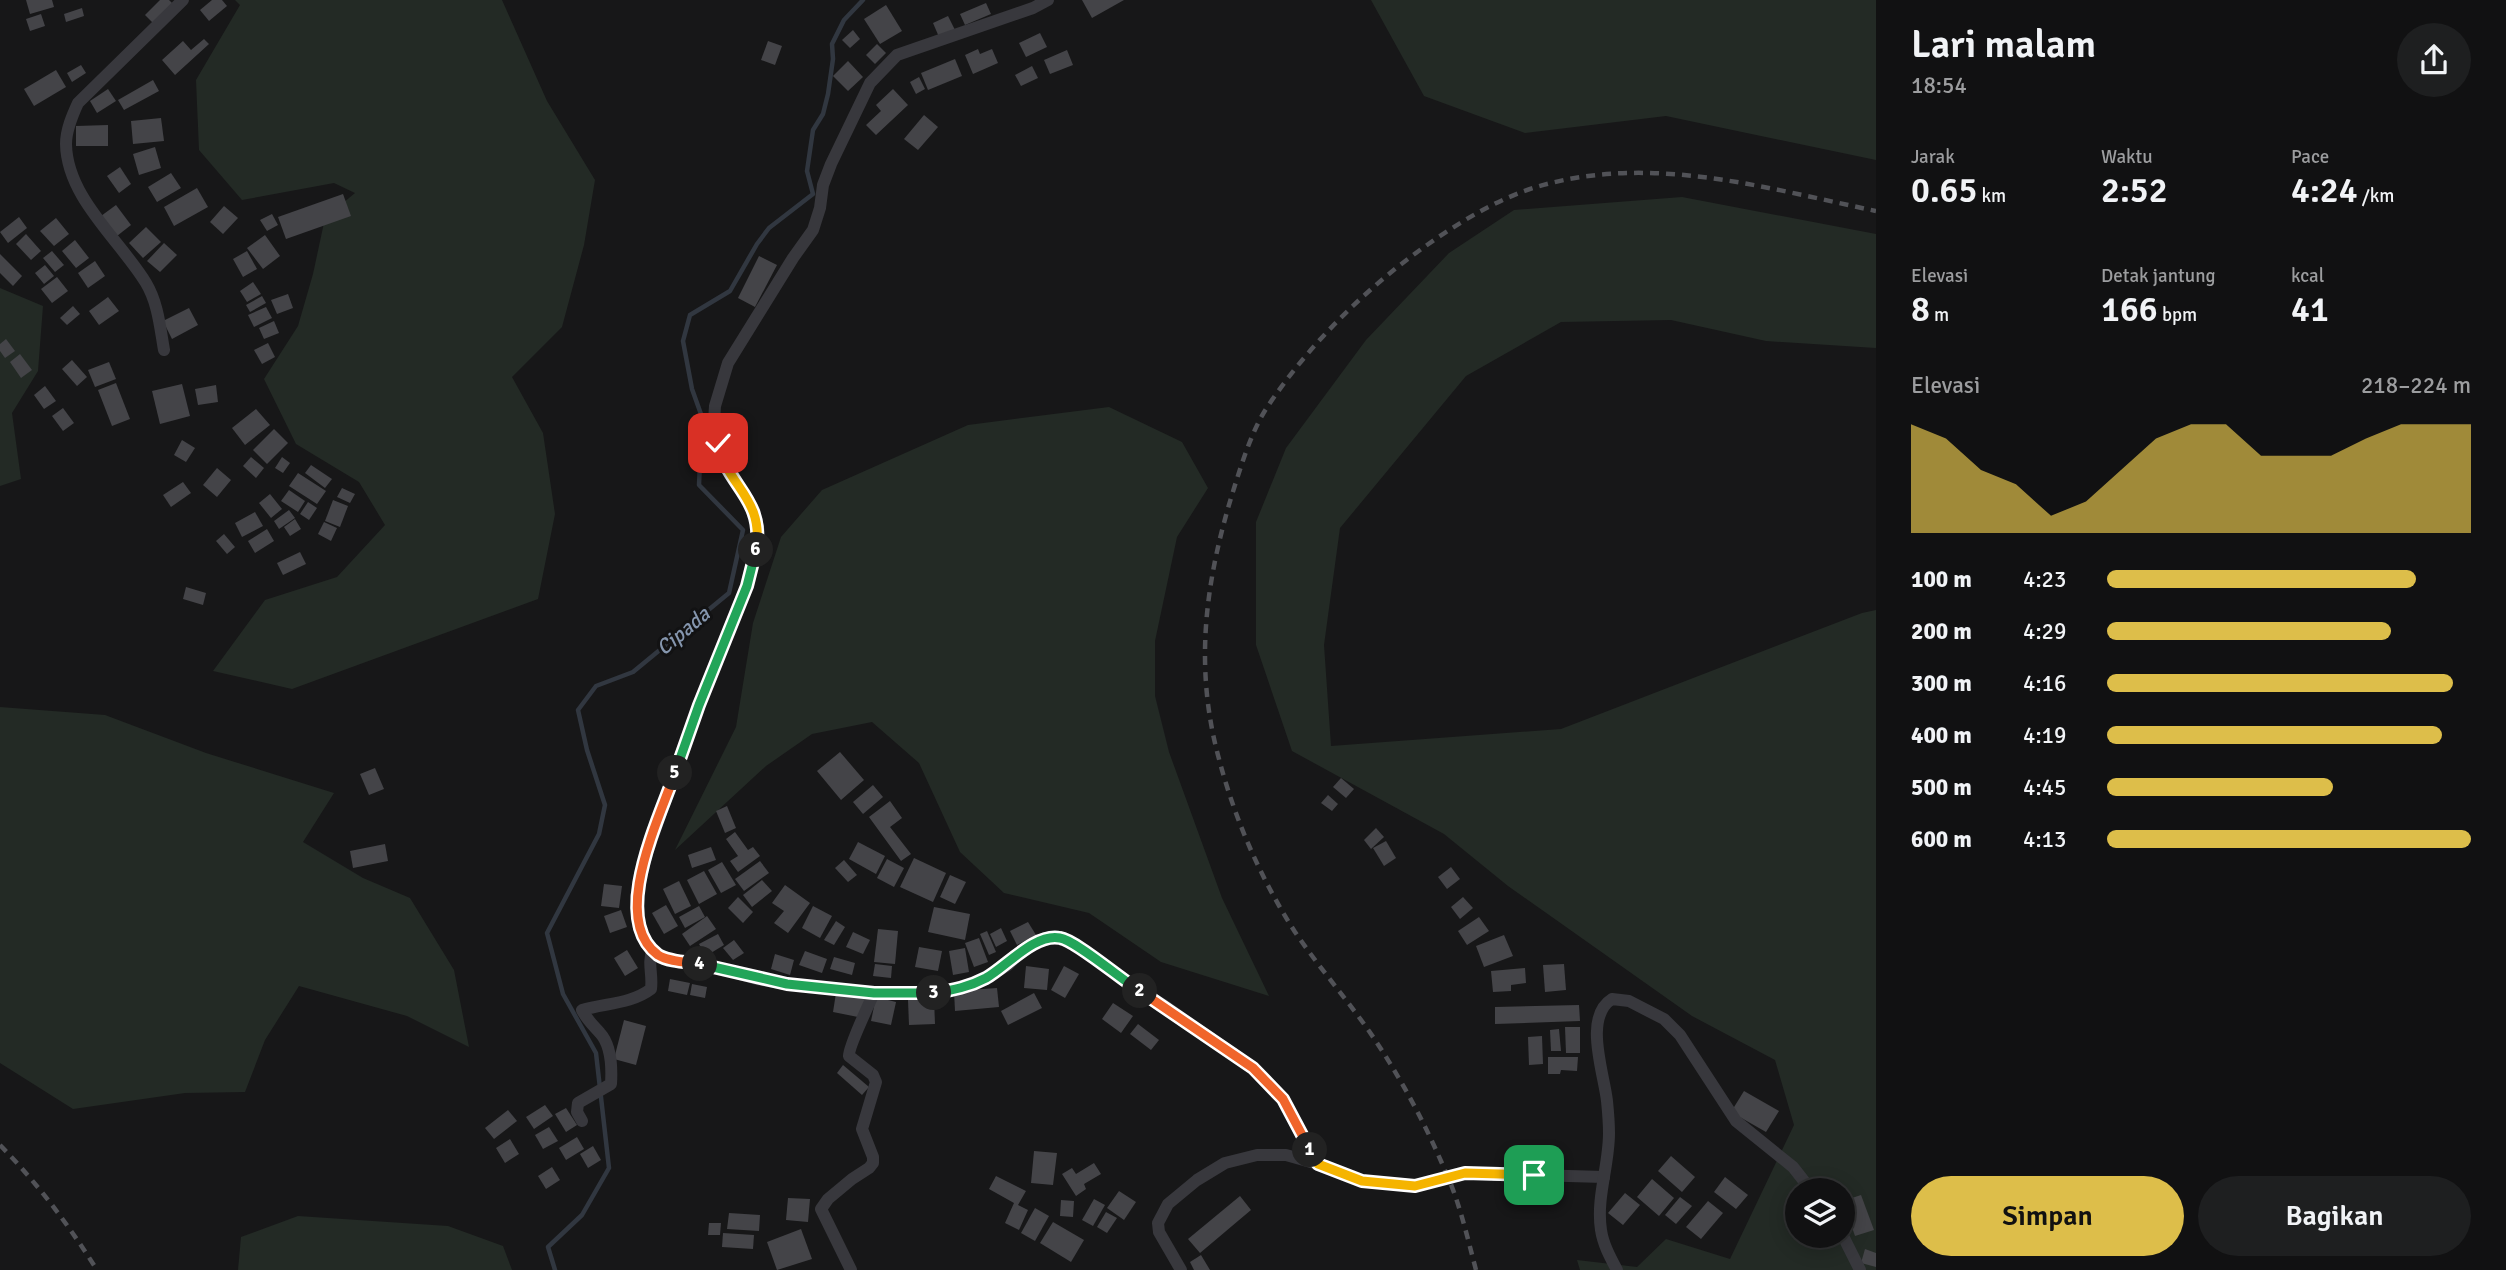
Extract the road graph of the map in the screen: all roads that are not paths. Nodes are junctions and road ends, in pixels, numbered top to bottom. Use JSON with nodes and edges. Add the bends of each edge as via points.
{"nodes":[{"id":1,"x":183,"y":0,"type":"edge"},
{"id":2,"x":1048,"y":0,"type":"edge"},
{"id":3,"x":164,"y":350,"type":"dead end"},
{"id":4,"x":653,"y":949,"type":"junction"},
{"id":5,"x":874,"y":993,"type":"junction"},
{"id":6,"x":582,"y":1121,"type":"dead end"},
{"id":7,"x":1318,"y":1164,"type":"junction"},
{"id":8,"x":1604,"y":1177,"type":"junction"},
{"id":9,"x":1802,"y":1178,"type":"edge"},
{"id":10,"x":1849,"y":1248,"type":"edge"},
{"id":11,"x":851,"y":1270,"type":"edge"},
{"id":12,"x":1181,"y":1270,"type":"edge"},
{"id":13,"x":1617,"y":1270,"type":"edge"},
{"id":14,"x":1860,"y":1270,"type":"edge"}],
"edges":[{"from":1,"to":3,"type":"street","via":[[78,103],[66,144],[75,179],[88,204],[147,284]]},
{"from":2,"to":4,"type":"street","via":[[897,55],[870,83],[831,164],[813,230],[728,363],[714,412],[720,455],[754,510],[759,532],[747,586],[647,853],[636,897],[638,925]]},
{"from":4,"to":5,"type":"street","via":[[672,960],[757,979]]},
{"from":4,"to":6,"type":"street","via":[[651,989],[621,1003],[582,1010],[607,1043],[611,1074],[610,1084],[578,1103]]},
{"from":5,"to":7,"type":"street","via":[[962,989],[1008,965],[1024,949],[1045,938],[1060,937],[1253,1068],[1283,1099]]},
{"from":5,"to":11,"type":"street","via":[[848,1050],[877,1082],[862,1129],[873,1163],[821,1209]]},
{"from":7,"to":8,"type":"street","via":[[1362,1181],[1415,1186],[1465,1173]]},
{"from":7,"to":12,"type":"street","via":[[1286,1155],[1257,1155],[1225,1163],[1197,1180],[1168,1204],[1158,1223],[1162,1240]]},
{"from":8,"to":9,"type":"street","via":[[1609,1134],[1597,1028],[1602,1007],[1619,999],[1664,1019],[1680,1035],[1736,1121]]},
{"from":8,"to":13,"type":"street","via":[[1601,1232]]},
{"from":10,"to":14,"type":"street"}]}
